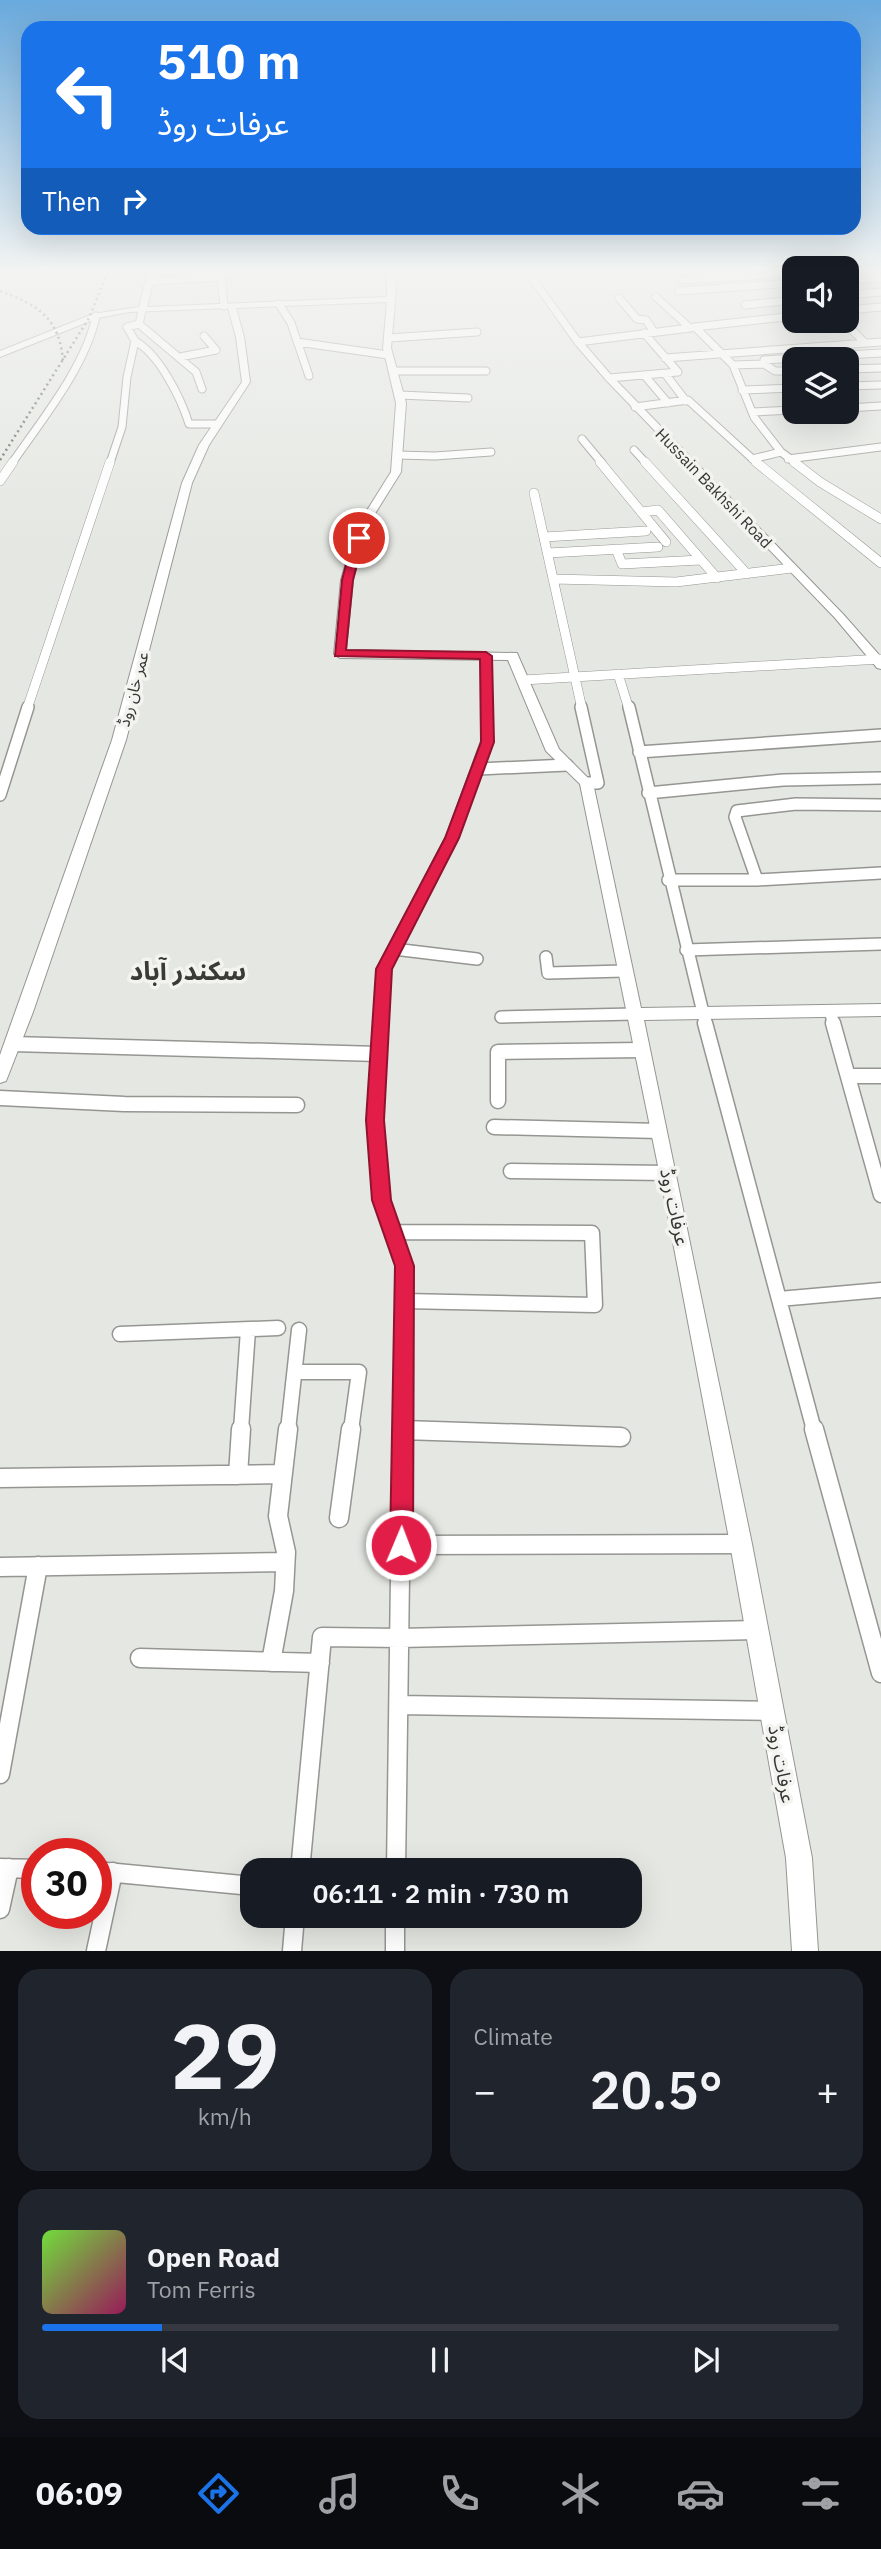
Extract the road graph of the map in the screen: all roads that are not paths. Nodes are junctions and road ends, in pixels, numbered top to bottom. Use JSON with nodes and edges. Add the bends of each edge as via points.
{"nodes":[{"id":1,"x":77,"y":362,"type":"edge"},
{"id":2,"x":130,"y":362,"type":"edge"},
{"id":3,"x":157,"y":362,"type":"edge"},
{"id":4,"x":185,"y":362,"type":"edge"},
{"id":5,"x":243,"y":362,"type":"edge"},
{"id":6,"x":304,"y":362,"type":"edge"},
{"id":7,"x":391,"y":362,"type":"edge"},
{"id":8,"x":595,"y":362,"type":"edge"},
{"id":9,"x":669,"y":362,"type":"edge"},
{"id":10,"x":730,"y":362,"type":"edge"},
{"id":11,"x":764,"y":364,"type":"joint"},
{"id":12,"x":733,"y":365,"type":"junction"},
{"id":13,"x":881,"y":368,"type":"edge"},
{"id":14,"x":859,"y":369,"type":"edge"},
{"id":15,"x":394,"y":371,"type":"junction"},
{"id":16,"x":486,"y":371,"type":"dead end"},
{"id":17,"x":782,"y":371,"type":"edge"},
{"id":18,"x":666,"y":374,"type":"junction"},
{"id":19,"x":309,"y":376,"type":"dead end"},
{"id":20,"x":645,"y":376,"type":"junction"},
{"id":21,"x":609,"y":378,"type":"junction"},
{"id":22,"x":881,"y":385,"type":"edge"},
{"id":23,"x":859,"y":386,"type":"edge"},
{"id":24,"x":782,"y":388,"type":"edge"},
{"id":25,"x":202,"y":390,"type":"dead end"},
{"id":26,"x":742,"y":390,"type":"junction"},
{"id":27,"x":400,"y":395,"type":"junction"},
{"id":28,"x":468,"y":398,"type":"dead end"},
{"id":29,"x":686,"y":401,"type":"junction"},
{"id":30,"x":668,"y":403,"type":"junction"},
{"id":31,"x":635,"y":407,"type":"junction"},
{"id":32,"x":881,"y":407,"type":"edge"},
{"id":33,"x":859,"y":408,"type":"edge"},
{"id":34,"x":782,"y":411,"type":"edge"},
{"id":35,"x":752,"y":412,"type":"junction"},
{"id":36,"x":218,"y":424,"type":"junction"},
{"id":37,"x":582,"y":439,"type":"dead end"},
{"id":38,"x":880,"y":448,"type":"edge"},
{"id":39,"x":634,"y":450,"type":"dead end"},
{"id":40,"x":491,"y":452,"type":"dead end"},
{"id":41,"x":781,"y":452,"type":"junction"},
{"id":42,"x":397,"y":455,"type":"junction"},
{"id":43,"x":752,"y":459,"type":"junction"},
{"id":44,"x":788,"y":459,"type":"junction"},
{"id":45,"x":0,"y":481,"type":"edge"},
{"id":46,"x":534,"y":493,"type":"dead end"},
{"id":47,"x":641,"y":512,"type":"junction"},
{"id":48,"x":881,"y":519,"type":"edge"},
{"id":49,"x":646,"y":531,"type":"dead end"},
{"id":50,"x":544,"y":537,"type":"junction"},
{"id":51,"x":616,"y":549,"type":"junction"},
{"id":52,"x":548,"y":553,"type":"junction"},
{"id":53,"x":701,"y":560,"type":"junction"},
{"id":54,"x":881,"y":564,"type":"edge"},
{"id":55,"x":792,"y":569,"type":"junction"},
{"id":56,"x":747,"y":574,"type":"junction"},
{"id":57,"x":717,"y":578,"type":"junction"},
{"id":58,"x":553,"y":579,"type":"junction"},
{"id":59,"x":486,"y":656,"type":"junction"},
{"id":60,"x":879,"y":661,"type":"edge"},
{"id":61,"x":618,"y":674,"type":"junction"},
{"id":62,"x":575,"y":676,"type":"junction"},
{"id":63,"x":523,"y":680,"type":"junction"},
{"id":64,"x":881,"y":735,"type":"edge"},
{"id":65,"x":639,"y":752,"type":"junction"},
{"id":66,"x":567,"y":765,"type":"junction"},
{"id":67,"x":478,"y":769,"type":"junction"},
{"id":68,"x":881,"y":778,"type":"edge"},
{"id":69,"x":586,"y":783,"type":"junction"},
{"id":70,"x":648,"y":793,"type":"junction"},
{"id":71,"x":0,"y":795,"type":"edge"},
{"id":72,"x":881,"y":805,"type":"edge"},
{"id":73,"x":881,"y":873,"type":"edge"},
{"id":74,"x":668,"y":880,"type":"junction"},
{"id":75,"x":757,"y":880,"type":"junction"},
{"id":76,"x":881,"y":944,"type":"edge"},
{"id":77,"x":394,"y":949,"type":"junction"},
{"id":78,"x":686,"y":950,"type":"junction"},
{"id":79,"x":546,"y":957,"type":"dead end"},
{"id":80,"x":477,"y":959,"type":"dead end"},
{"id":81,"x":624,"y":971,"type":"junction"},
{"id":82,"x":881,"y":1010,"type":"edge"},
{"id":83,"x":830,"y":1011,"type":"junction"},
{"id":84,"x":702,"y":1013,"type":"junction"},
{"id":85,"x":634,"y":1014,"type":"junction"},
{"id":86,"x":501,"y":1017,"type":"dead end"},
{"id":87,"x":13,"y":1044,"type":"junction"},
{"id":88,"x":641,"y":1050,"type":"junction"},
{"id":89,"x":379,"y":1054,"type":"junction"},
{"id":90,"x":0,"y":1076,"type":"edge"},
{"id":91,"x":848,"y":1076,"type":"junction"},
{"id":92,"x":881,"y":1076,"type":"edge"},
{"id":93,"x":0,"y":1098,"type":"edge"},
{"id":94,"x":498,"y":1101,"type":"dead end"},
{"id":95,"x":297,"y":1105,"type":"dead end"},
{"id":96,"x":494,"y":1127,"type":"dead end"},
{"id":97,"x":659,"y":1131,"type":"junction"},
{"id":98,"x":511,"y":1171,"type":"dead end"},
{"id":99,"x":668,"y":1173,"type":"junction"},
{"id":100,"x":878,"y":1177,"type":"edge"},
{"id":101,"x":881,"y":1195,"type":"edge"},
{"id":102,"x":393,"y":1232,"type":"junction"},
{"id":103,"x":881,"y":1290,"type":"edge"},
{"id":104,"x":779,"y":1299,"type":"junction"},
{"id":105,"x":404,"y":1301,"type":"junction"},
{"id":106,"x":278,"y":1328,"type":"dead end"},
{"id":107,"x":248,"y":1330,"type":"junction"},
{"id":108,"x":299,"y":1330,"type":"dead end"},
{"id":109,"x":120,"y":1334,"type":"dead end"},
{"id":110,"x":295,"y":1372,"type":"junction"},
{"id":111,"x":402,"y":1430,"type":"junction"},
{"id":112,"x":621,"y":1437,"type":"dead end"},
{"id":113,"x":283,"y":1474,"type":"junction"},
{"id":114,"x":238,"y":1475,"type":"junction"},
{"id":115,"x":0,"y":1478,"type":"edge"},
{"id":116,"x":339,"y":1518,"type":"dead end"},
{"id":117,"x":741,"y":1544,"type":"junction"},
{"id":118,"x":401,"y":1545,"type":"junction"},
{"id":119,"x":285,"y":1562,"type":"junction"},
{"id":120,"x":38,"y":1566,"type":"junction"},
{"id":121,"x":0,"y":1567,"type":"edge"},
{"id":122,"x":757,"y":1630,"type":"junction"},
{"id":123,"x":876,"y":1637,"type":"edge"},
{"id":124,"x":400,"y":1638,"type":"junction"},
{"id":125,"x":140,"y":1658,"type":"dead end"},
{"id":126,"x":271,"y":1662,"type":"junction"},
{"id":127,"x":320,"y":1663,"type":"junction"},
{"id":128,"x":881,"y":1673,"type":"edge"},
{"id":129,"x":399,"y":1705,"type":"junction"},
{"id":130,"x":772,"y":1711,"type":"junction"},
{"id":131,"x":0,"y":1774,"type":"edge"},
{"id":132,"x":301,"y":1858,"type":"edge"},
{"id":133,"x":396,"y":1858,"type":"edge"},
{"id":134,"x":5,"y":1868,"type":"edge"},
{"id":135,"x":112,"y":1873,"type":"edge"},
{"id":136,"x":240,"y":1885,"type":"edge"},
{"id":137,"x":0,"y":1909,"type":"edge"},
{"id":138,"x":294,"y":1928,"type":"edge"},
{"id":139,"x":395,"y":1928,"type":"edge"},
{"id":140,"x":98,"y":1929,"type":"edge"},
{"id":141,"x":96,"y":1951,"type":"edge"},
{"id":142,"x":292,"y":1951,"type":"edge"},
{"id":143,"x":395,"y":1951,"type":"edge"},
{"id":144,"x":806,"y":1951,"type":"edge"}],
"edges":[{"from":1,"to":45,"type":"street"},
{"from":2,"to":71,"type":"street","via":[[122,427]]},
{"from":3,"to":36,"type":"street","via":[[189,424]]},
{"from":4,"to":25,"type":"street","via":[[196,372]]},
{"from":5,"to":36,"type":"street","name":"عمر خان روڈ","via":[[246,382]]},
{"from":6,"to":19,"type":"street"},
{"from":7,"to":15,"type":"street"},
{"from":8,"to":21,"type":"street","name":"Hussain Bakhshi Road"},
{"from":9,"to":18,"type":"street","via":[[678,371]]},
{"from":10,"to":12,"type":"street"},
{"from":11,"to":12,"type":"street"},
{"from":11,"to":17,"type":"street"},
{"from":12,"to":26,"type":"street"},
{"from":13,"to":14,"type":"street"},
{"from":15,"to":16,"type":"street"},
{"from":15,"to":27,"type":"street"},
{"from":18,"to":20,"type":"street"},
{"from":18,"to":29,"type":"street"},
{"from":20,"to":21,"type":"street"},
{"from":20,"to":30,"type":"street"},
{"from":21,"to":31,"type":"street","name":"Hussain Bakhshi Road"},
{"from":22,"to":23,"type":"street"},
{"from":24,"to":26,"type":"street"},
{"from":26,"to":35,"type":"street"},
{"from":27,"to":28,"type":"street"},
{"from":27,"to":42,"type":"street"},
{"from":29,"to":30,"type":"street"},
{"from":29,"to":43,"type":"street"},
{"from":30,"to":31,"type":"street"},
{"from":31,"to":55,"type":"street","name":"Hussain Bakhshi Road"},
{"from":32,"to":33,"type":"street"},
{"from":34,"to":35,"type":"street"},
{"from":35,"to":41,"type":"street"},
{"from":36,"to":87,"type":"street","name":"عمر خان روڈ","via":[[187,483],[121,736]]},
{"from":37,"to":47,"type":"street"},
{"from":38,"to":44,"type":"street"},
{"from":39,"to":56,"type":"street"},
{"from":40,"to":42,"type":"street"},
{"from":41,"to":43,"type":"street"},
{"from":41,"to":44,"type":"street"},
{"from":42,"to":59,"type":"street","via":[[396,472],[361,528],[347,580],[340,654]]},
{"from":43,"to":54,"type":"street"},
{"from":44,"to":48,"type":"street"},
{"from":46,"to":50,"type":"street"},
{"from":47,"to":51,"type":"street","via":[[662,544]]},
{"from":47,"to":53,"type":"street","via":[[658,510]]},
{"from":49,"to":50,"type":"street"},
{"from":50,"to":52,"type":"street"},
{"from":51,"to":52,"type":"street"},
{"from":51,"to":53,"type":"street","via":[[622,564]]},
{"from":52,"to":58,"type":"street"},
{"from":53,"to":57,"type":"street"},
{"from":55,"to":56,"type":"street"},
{"from":55,"to":60,"type":"street","name":"Hussain Bakhshi Road"},
{"from":56,"to":57,"type":"street"},
{"from":57,"to":58,"type":"street","via":[[676,582]]},
{"from":58,"to":62,"type":"street"},
{"from":59,"to":63,"type":"street","via":[[513,656]]},
{"from":59,"to":67,"type":"street","via":[[487,742]]},
{"from":60,"to":61,"type":"street"},
{"from":61,"to":62,"type":"street"},
{"from":61,"to":65,"type":"street"},
{"from":62,"to":63,"type":"street"},
{"from":62,"to":69,"type":"street","via":[[598,782]]},
{"from":63,"to":66,"type":"street","via":[[553,751]]},
{"from":64,"to":65,"type":"street"},
{"from":65,"to":70,"type":"street"},
{"from":66,"to":67,"type":"street"},
{"from":66,"to":69,"type":"street"},
{"from":67,"to":77,"type":"street","via":[[452,838]]},
{"from":68,"to":70,"type":"street","via":[[783,780]]},
{"from":69,"to":81,"type":"street","name":"عرفات روڈ"},
{"from":70,"to":74,"type":"street"},
{"from":72,"to":75,"type":"street","via":[[796,804],[737,811],[735,817]]},
{"from":73,"to":75,"type":"street"},
{"from":74,"to":75,"type":"street"},
{"from":74,"to":78,"type":"street"},
{"from":76,"to":78,"type":"street"},
{"from":77,"to":80,"type":"street"},
{"from":77,"to":89,"type":"street","via":[[384,969]]},
{"from":78,"to":84,"type":"street"},
{"from":79,"to":81,"type":"street","via":[[548,973]]},
{"from":81,"to":85,"type":"street","name":"عرفات روڈ"},
{"from":82,"to":83,"type":"street"},
{"from":83,"to":84,"type":"street"},
{"from":83,"to":91,"type":"street"},
{"from":84,"to":85,"type":"street"},
{"from":84,"to":104,"type":"street"},
{"from":85,"to":86,"type":"street"},
{"from":85,"to":88,"type":"street","name":"عرفات روڈ"},
{"from":87,"to":89,"type":"street"},
{"from":87,"to":90,"type":"street","name":"عمر خان روڈ"},
{"from":88,"to":94,"type":"street","via":[[498,1052]]},
{"from":88,"to":97,"type":"street","name":"عرفات روڈ"},
{"from":89,"to":102,"type":"street","via":[[375,1120],[382,1200]]},
{"from":91,"to":92,"type":"street"},
{"from":91,"to":100,"type":"street"},
{"from":93,"to":95,"type":"street"},
{"from":96,"to":97,"type":"street"},
{"from":97,"to":99,"type":"street","name":"عرفات روڈ"},
{"from":98,"to":99,"type":"street"},
{"from":99,"to":117,"type":"street","name":"عرفات روڈ"},
{"from":100,"to":101,"type":"street"},
{"from":102,"to":105,"type":"street","via":[[404,1266]]},
{"from":102,"to":105,"type":"street","via":[[592,1233],[595,1305]]},
{"from":103,"to":104,"type":"street"},
{"from":104,"to":123,"type":"street"},
{"from":105,"to":111,"type":"street"},
{"from":106,"to":107,"type":"street"},
{"from":107,"to":109,"type":"street"},
{"from":107,"to":114,"type":"street"},
{"from":108,"to":110,"type":"street"},
{"from":110,"to":113,"type":"street"},
{"from":110,"to":116,"type":"street","via":[[359,1372]]},
{"from":111,"to":112,"type":"street"},
{"from":111,"to":118,"type":"street"},
{"from":113,"to":114,"type":"street"},
{"from":113,"to":119,"type":"street","via":[[278,1516]]},
{"from":114,"to":115,"type":"street"},
{"from":117,"to":118,"type":"street"},
{"from":117,"to":122,"type":"street","name":"عرفات روڈ"},
{"from":118,"to":124,"type":"street"},
{"from":119,"to":120,"type":"street"},
{"from":119,"to":126,"type":"street"},
{"from":120,"to":121,"type":"street"},
{"from":120,"to":131,"type":"street"},
{"from":122,"to":124,"type":"street"},
{"from":122,"to":130,"type":"street","name":"عرفات روڈ"},
{"from":123,"to":128,"type":"street"},
{"from":124,"to":127,"type":"street","via":[[322,1637]]},
{"from":124,"to":129,"type":"street"},
{"from":125,"to":126,"type":"street"},
{"from":126,"to":127,"type":"street"},
{"from":127,"to":132,"type":"street"},
{"from":129,"to":130,"type":"street"},
{"from":129,"to":133,"type":"street"},
{"from":130,"to":144,"type":"street","name":"عرفات روڈ","via":[[799,1858]]},
{"from":134,"to":137,"type":"street"},
{"from":135,"to":136,"type":"street"},
{"from":138,"to":142,"type":"street"},
{"from":139,"to":143,"type":"street"},
{"from":140,"to":141,"type":"street"}]}
